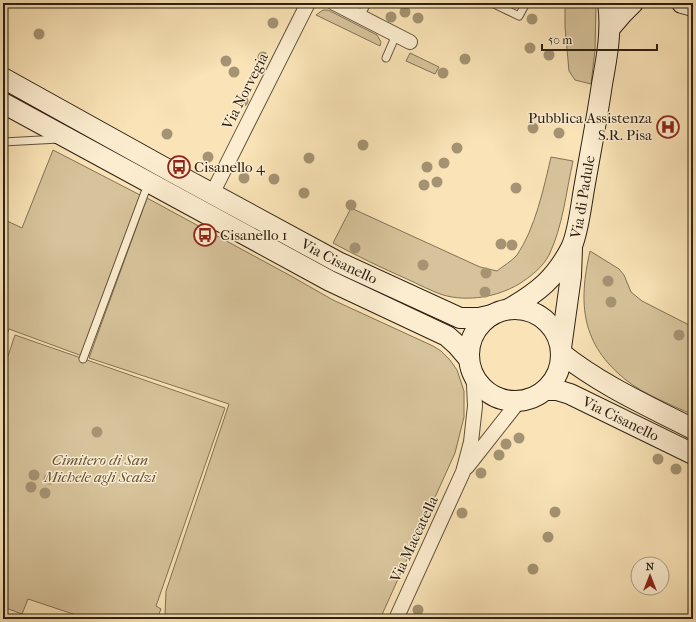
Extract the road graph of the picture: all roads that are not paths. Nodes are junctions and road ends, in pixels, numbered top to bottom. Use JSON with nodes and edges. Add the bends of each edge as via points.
{"nodes":[{"id":1,"x":308,"y":3,"type":"edge"},
{"id":2,"x":334,"y":3,"type":"edge"},
{"id":3,"x":367,"y":3,"type":"edge"},
{"id":4,"x":492,"y":3,"type":"edge"},
{"id":5,"x":526,"y":3,"type":"edge"},
{"id":6,"x":608,"y":3,"type":"edge"},
{"id":7,"x":633,"y":3,"type":"edge"},
{"id":8,"x":682,"y":3,"type":"edge"},
{"id":9,"x":693,"y":6,"type":"edge"},
{"id":10,"x":360,"y":16,"type":"junction"},
{"id":11,"x":610,"y":28,"type":"junction"},
{"id":12,"x":396,"y":35,"type":"junction"},
{"id":13,"x":410,"y":42,"type":"dead end"},
{"id":14,"x":386,"y":58,"type":"dead end"},
{"id":15,"x":3,"y":78,"type":"edge"},
{"id":16,"x":3,"y":103,"type":"edge"},
{"id":17,"x":68,"y":138,"type":"junction"},
{"id":18,"x":3,"y":142,"type":"edge"},
{"id":19,"x":149,"y":182,"type":"junction"},
{"id":20,"x":212,"y":194,"type":"junction"},
{"id":21,"x":572,"y":246,"type":"junction"},
{"id":22,"x":501,"y":312,"type":"junction"},
{"id":23,"x":561,"y":351,"type":"junction"},
{"id":24,"x":83,"y":359,"type":"dead end"},
{"id":25,"x":470,"y":363,"type":"junction"},
{"id":26,"x":546,"y":390,"type":"junction"},
{"id":27,"x":519,"y":401,"type":"junction"},
{"id":28,"x":693,"y":429,"type":"edge"},
{"id":29,"x":693,"y":454,"type":"edge"},
{"id":30,"x":463,"y":472,"type":"junction"},
{"id":31,"x":399,"y":618,"type":"edge"}],
"edges":[{"from":1,"to":20,"type":"street","name":"Via Norvegia"},
{"from":2,"to":10,"type":"street"},
{"from":3,"to":10,"type":"lane"},
{"from":4,"to":5,"type":"lane","via":[[519,16]]},
{"from":6,"to":11,"type":"main road","name":"Via di Padule"},
{"from":7,"to":11,"type":"main road"},
{"from":8,"to":9,"type":"main road"},
{"from":10,"to":12,"type":"street"},
{"from":11,"to":21,"type":"main road","name":"Via di Padule","via":[[601,95]]},
{"from":12,"to":13,"type":"street"},
{"from":12,"to":14,"type":"lane"},
{"from":15,"to":20,"type":"main road","name":"Via Cisanello"},
{"from":16,"to":17,"type":"main road","name":"Via Cisanello"},
{"from":17,"to":18,"type":"lane"},
{"from":17,"to":19,"type":"main road","name":"Via Cisanello"},
{"from":19,"to":24,"type":"lane"},
{"from":19,"to":25,"type":"main road","name":"Via Cisanello","via":[[330,281],[447,336]]},
{"from":20,"to":22,"type":"main road","name":"Via Cisanello","via":[[350,268],[456,316],[484,317]]},
{"from":21,"to":22,"type":"main road","name":"Via di Padule","via":[[562,264],[542,287]]},
{"from":21,"to":23,"type":"main road","name":"Via di Padule","via":[[571,276]]},
{"from":22,"to":23,"type":"main road","via":[[525,310],[546,321],[556,333]]},
{"from":22,"to":25,"type":"main road","via":[[481,324],[472,337]]},
{"from":23,"to":26,"type":"main road","via":[[556,376]]},
{"from":23,"to":28,"type":"main road","name":"Via Cisanello","via":[[584,370],[621,393]]},
{"from":25,"to":27,"type":"main road","via":[[478,382],[489,393]]},
{"from":25,"to":30,"type":"street","name":"Via Maccatella","via":[[475,406],[471,442]]},
{"from":26,"to":27,"type":"main road"},
{"from":26,"to":29,"type":"main road","name":"Via Cisanello","via":[[570,394]]},
{"from":27,"to":30,"type":"street","name":"Via Maccatella"},
{"from":30,"to":31,"type":"street","name":"Via Maccatella"}]}
